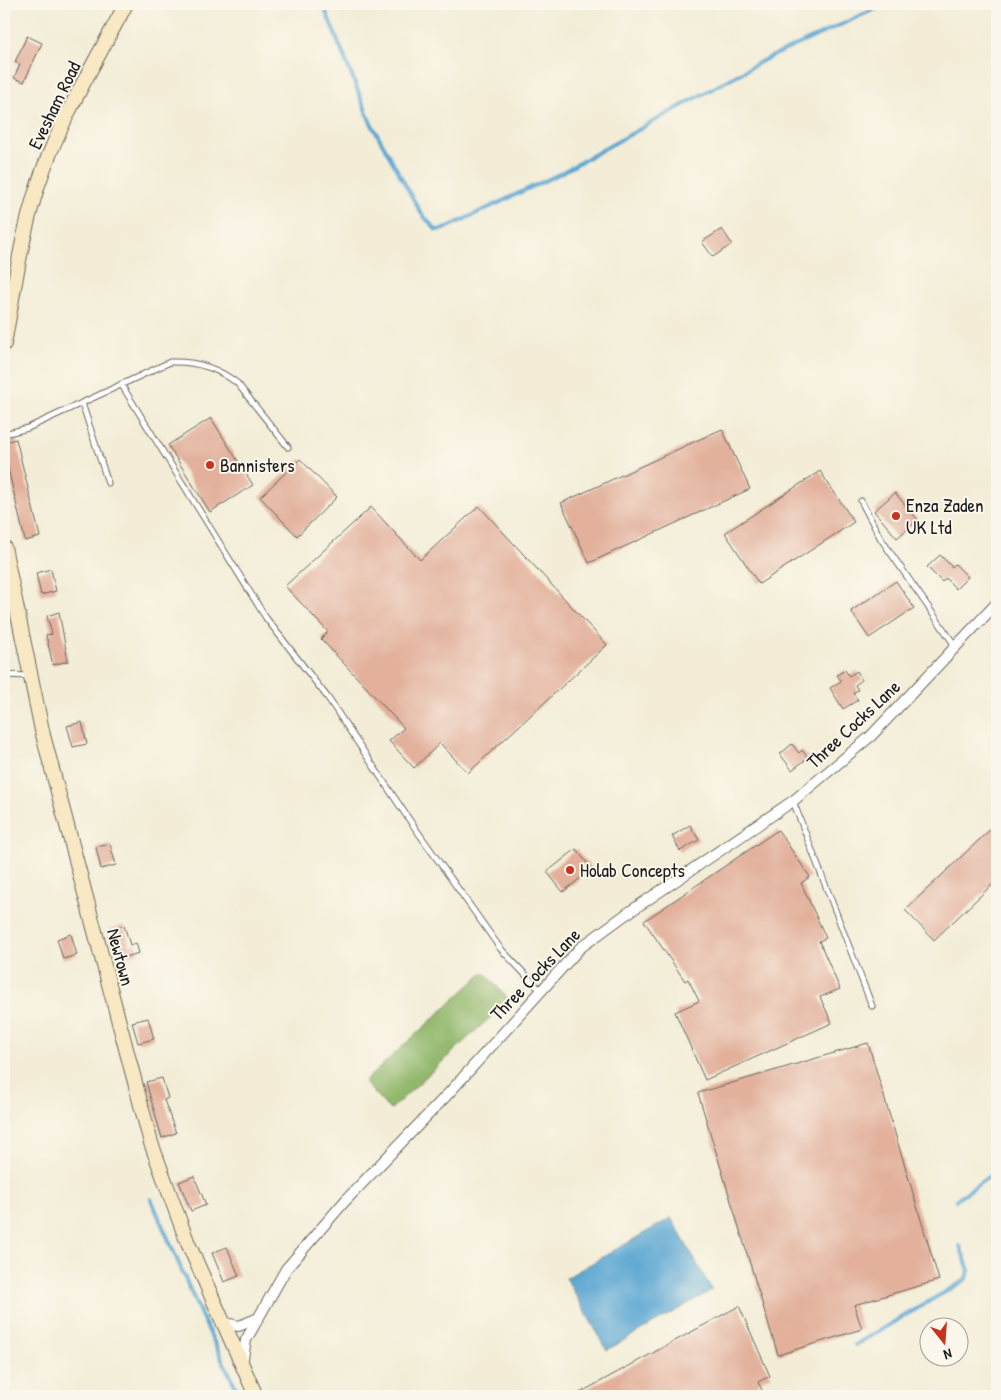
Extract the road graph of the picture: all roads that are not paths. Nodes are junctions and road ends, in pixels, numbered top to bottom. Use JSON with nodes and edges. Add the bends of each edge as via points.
{"nodes":[{"id":1,"x":126,"y":4,"type":"edge"},
{"id":2,"x":9,"y":288,"type":"edge"},
{"id":3,"x":4,"y":344,"type":"edge"},
{"id":4,"x":121,"y":384,"type":"junction"},
{"id":5,"x":82,"y":403,"type":"junction"},
{"id":6,"x":4,"y":434,"type":"edge"},
{"id":7,"x":288,"y":446,"type":"dead end"},
{"id":8,"x":108,"y":483,"type":"dead end"},
{"id":9,"x":861,"y":501,"type":"dead end"},
{"id":10,"x":4,"y":547,"type":"edge"},
{"id":11,"x":997,"y":603,"type":"edge"},
{"id":12,"x":956,"y":647,"type":"junction"},
{"id":13,"x":4,"y":674,"type":"edge"},
{"id":14,"x":30,"y":676,"type":"junction"},
{"id":15,"x":793,"y":801,"type":"junction"},
{"id":16,"x":541,"y":991,"type":"junction"},
{"id":17,"x":872,"y":1006,"type":"dead end"},
{"id":18,"x":256,"y":1319,"type":"junction"},
{"id":19,"x":224,"y":1324,"type":"junction"},
{"id":20,"x":242,"y":1364,"type":"junction"},
{"id":21,"x":256,"y":1396,"type":"edge"}],
"edges":[{"from":1,"to":2,"type":"main road","name":"Evesham Road","via":[[60,130],[38,185]]},
{"from":2,"to":3,"type":"main road","name":"Evesham Road"},
{"from":4,"to":5,"type":"lane"},
{"from":4,"to":7,"type":"lane","via":[[170,362],[210,368],[237,383]]},
{"from":4,"to":16,"type":"lane","via":[[266,618],[328,698],[500,948]]},
{"from":5,"to":6,"type":"lane","via":[[28,428]]},
{"from":5,"to":8,"type":"lane"},
{"from":9,"to":12,"type":"lane","via":[[881,539]]},
{"from":10,"to":14,"type":"main road","name":"Newtown"},
{"from":11,"to":12,"type":"street","name":"Three Cocks Lane"},
{"from":12,"to":15,"type":"street","name":"Three Cocks Lane","via":[[871,736]]},
{"from":13,"to":14,"type":"lane"},
{"from":14,"to":19,"type":"main road","name":"Newtown","via":[[151,1143],[187,1241]]},
{"from":15,"to":16,"type":"street","name":"Three Cocks Lane","via":[[580,948]]},
{"from":15,"to":17,"type":"lane"},
{"from":16,"to":18,"type":"street","name":"Three Cocks Lane","via":[[345,1201],[286,1269]]},
{"from":18,"to":19,"type":"street","via":[[239,1326]]},
{"from":18,"to":20,"type":"street","name":"Three Cocks Lane","via":[[246,1340]]},
{"from":19,"to":20,"type":"main road","name":"Newtown"},
{"from":20,"to":21,"type":"main road"}]}
